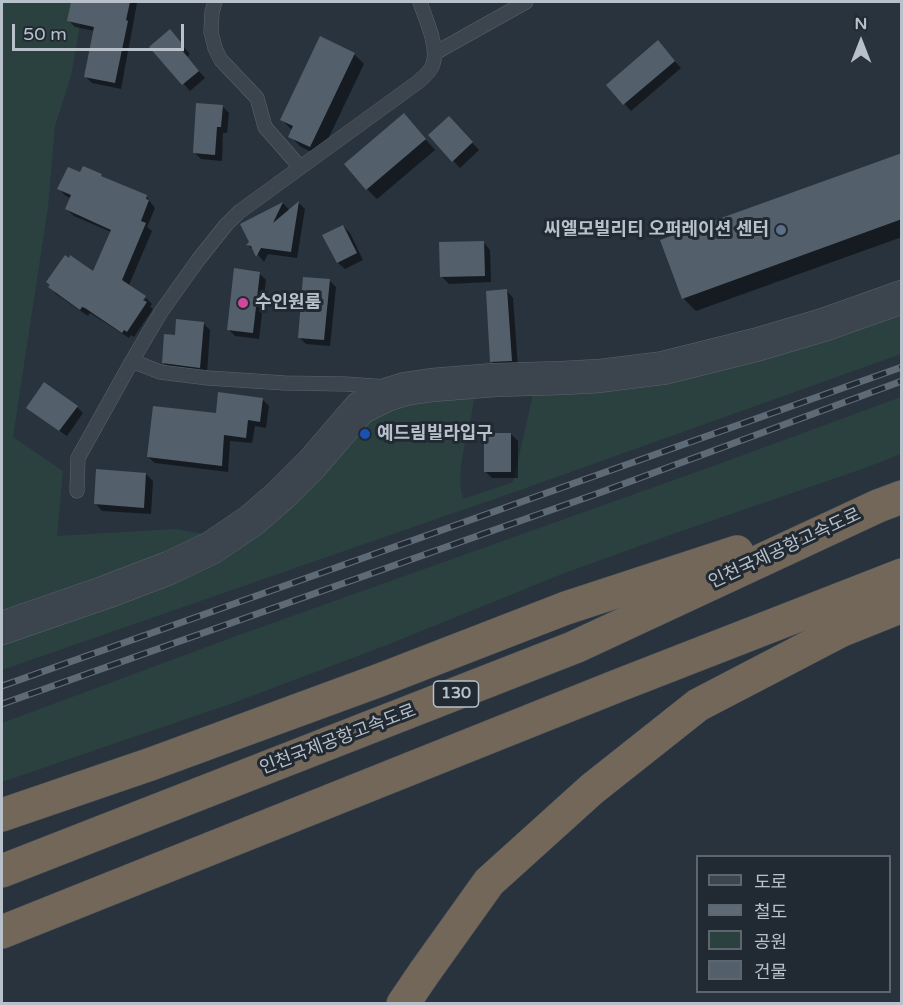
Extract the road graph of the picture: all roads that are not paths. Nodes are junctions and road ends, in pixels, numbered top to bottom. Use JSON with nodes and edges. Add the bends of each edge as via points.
{"nodes":[{"id":1,"x":215,"y":2,"type":"edge"},
{"id":2,"x":420,"y":2,"type":"edge"},
{"id":3,"x":526,"y":2,"type":"edge"},
{"id":4,"x":435,"y":53,"type":"junction"},
{"id":5,"x":300,"y":167,"type":"junction"},
{"id":6,"x":902,"y":297,"type":"edge"},
{"id":7,"x":132,"y":361,"type":"junction"},
{"id":8,"x":405,"y":389,"type":"junction"},
{"id":9,"x":77,"y":491,"type":"dead end"},
{"id":10,"x":890,"y":501,"type":"edge"},
{"id":11,"x":902,"y":575,"type":"edge"},
{"id":12,"x":902,"y":606,"type":"edge"},
{"id":13,"x":2,"y":628,"type":"edge"},
{"id":14,"x":2,"y":815,"type":"edge"},
{"id":15,"x":2,"y":871,"type":"edge"},
{"id":16,"x":2,"y":932,"type":"edge"},
{"id":17,"x":403,"y":1004,"type":"edge"}],
"edges":[{"from":1,"to":5,"type":"lane","via":[[211,33],[221,60],[257,98],[265,127]]},
{"from":2,"to":4,"type":"lane"},
{"from":3,"to":4,"type":"lane"},
{"from":4,"to":5,"type":"lane","via":[[433,65],[418,82]]},
{"from":5,"to":7,"type":"lane","via":[[226,225],[161,312]]},
{"from":6,"to":8,"type":"street","via":[[823,325],[663,368]]},
{"from":7,"to":8,"type":"lane","via":[[160,372],[208,378]]},
{"from":7,"to":9,"type":"lane","via":[[78,458]]},
{"from":8,"to":13,"type":"street","via":[[360,408],[280,495],[211,548],[138,580]]},
{"from":10,"to":14,"type":"highway","via":[[566,608],[380,680]]},
{"from":10,"to":15,"type":"highway","name":"인천국제공항고속도로","number":"130","via":[[575,647]]},
{"from":11,"to":16,"type":"highway"},
{"from":12,"to":17,"type":"highway","via":[[840,631],[698,705],[592,789],[489,882]]}]}
